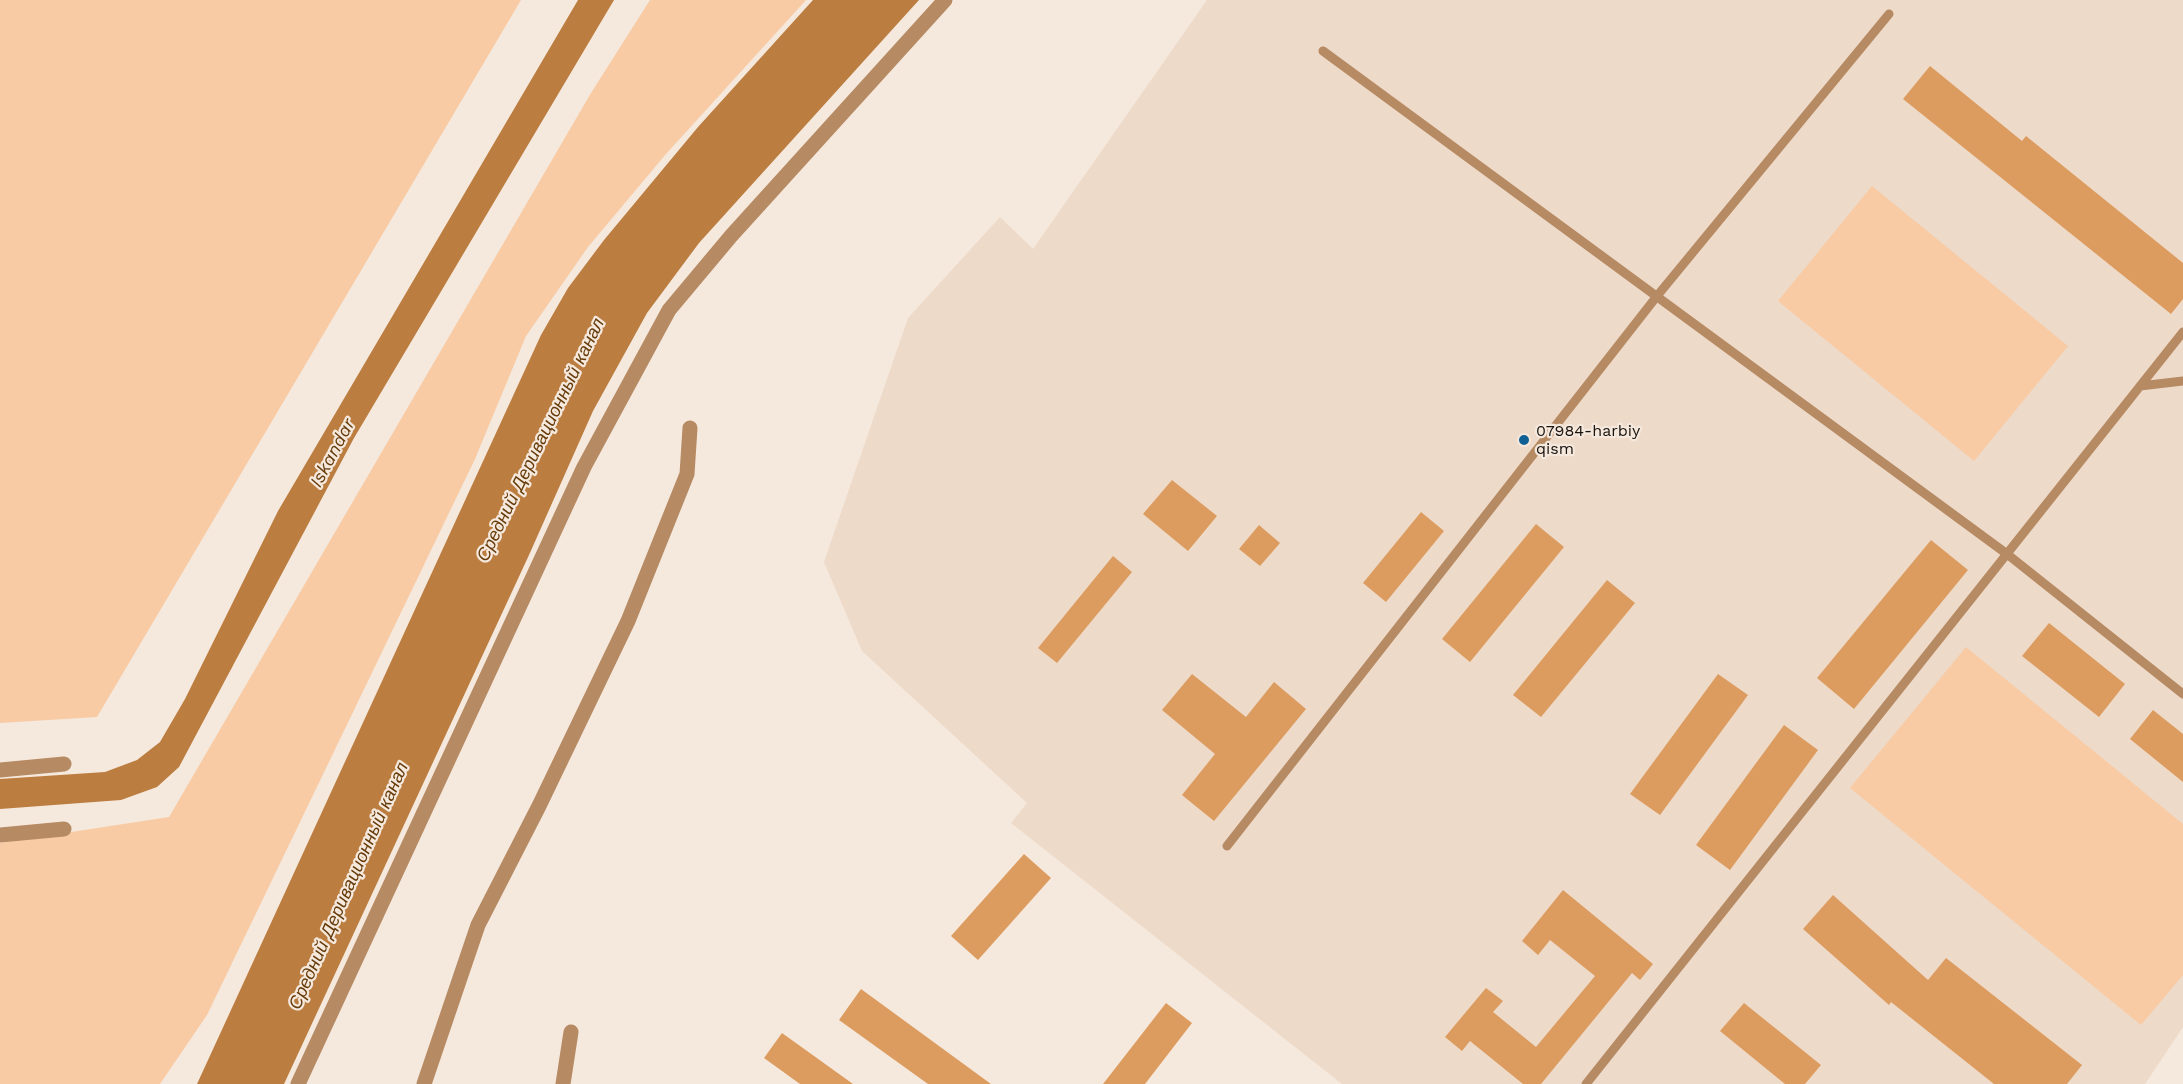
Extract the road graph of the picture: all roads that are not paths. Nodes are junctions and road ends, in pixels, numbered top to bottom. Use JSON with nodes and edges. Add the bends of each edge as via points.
{"nodes":[{"id":1,"x":945,"y":0,"type":"edge"},
{"id":2,"x":1889,"y":14,"type":"dead end"},
{"id":3,"x":1323,"y":51,"type":"dead end"},
{"id":4,"x":1657,"y":296,"type":"junction"},
{"id":5,"x":2183,"y":332,"type":"edge"},
{"id":6,"x":2183,"y":381,"type":"edge"},
{"id":7,"x":2140,"y":386,"type":"junction"},
{"id":8,"x":690,"y":428,"type":"dead end"},
{"id":9,"x":2007,"y":554,"type":"junction"},
{"id":10,"x":2183,"y":693,"type":"edge"},
{"id":11,"x":64,"y":764,"type":"dead end"},
{"id":12,"x":0,"y":770,"type":"edge"},
{"id":13,"x":64,"y":829,"type":"dead end"},
{"id":14,"x":0,"y":836,"type":"edge"},
{"id":15,"x":1227,"y":846,"type":"dead end"},
{"id":16,"x":571,"y":1032,"type":"dead end"},
{"id":17,"x":298,"y":1084,"type":"edge"},
{"id":18,"x":424,"y":1084,"type":"edge"},
{"id":19,"x":563,"y":1084,"type":"edge"},
{"id":20,"x":1586,"y":1084,"type":"edge"}],
"edges":[{"from":1,"to":17,"type":"street","via":[[669,310],[584,467]]},
{"from":2,"to":4,"type":"lane"},
{"from":3,"to":4,"type":"lane"},
{"from":4,"to":9,"type":"lane"},
{"from":4,"to":15,"type":"lane"},
{"from":5,"to":7,"type":"lane"},
{"from":6,"to":7,"type":"lane"},
{"from":7,"to":9,"type":"lane"},
{"from":8,"to":18,"type":"street","via":[[687,474],[628,621],[478,925]]},
{"from":9,"to":10,"type":"lane"},
{"from":9,"to":20,"type":"lane"},
{"from":11,"to":12,"type":"street"},
{"from":13,"to":14,"type":"street"},
{"from":16,"to":19,"type":"street"}]}
